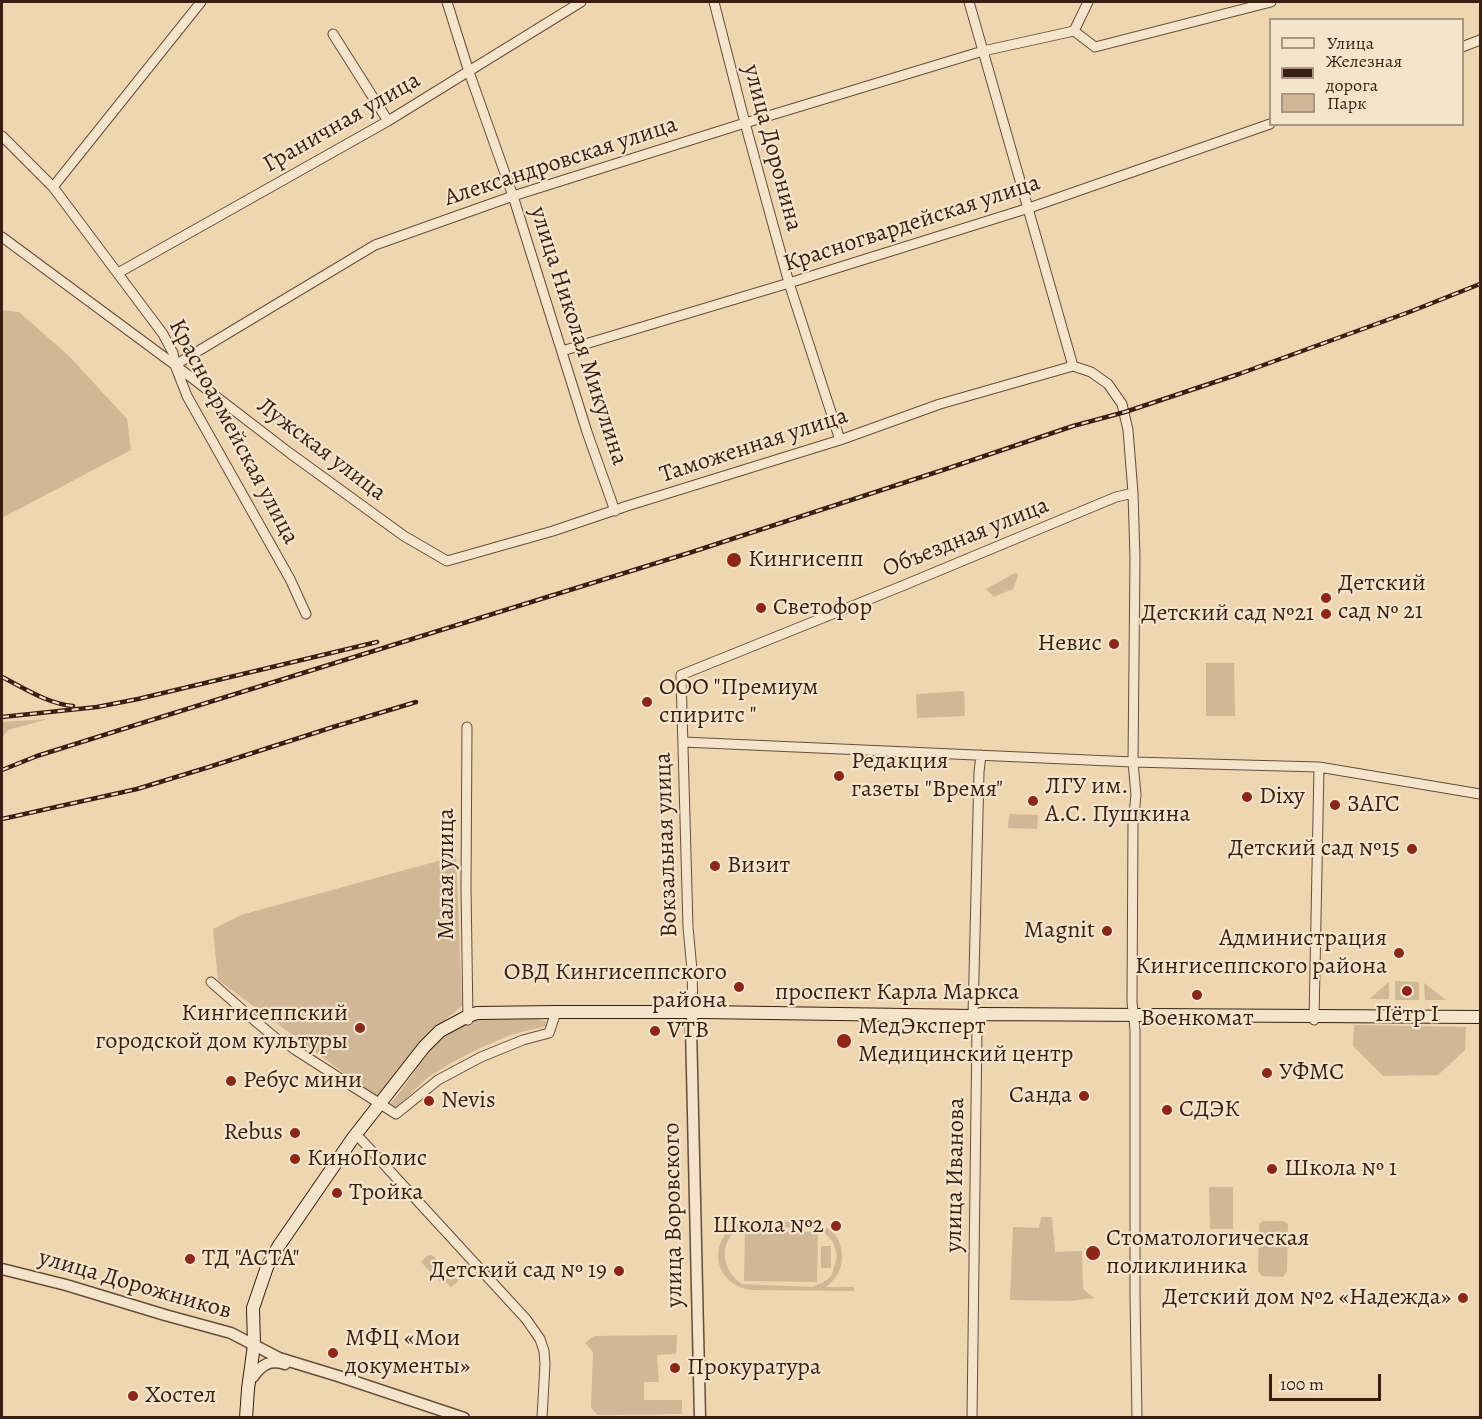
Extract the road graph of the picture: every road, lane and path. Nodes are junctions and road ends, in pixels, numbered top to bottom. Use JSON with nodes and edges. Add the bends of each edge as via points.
{"nodes":[{"id":1,"x":201,"y":2,"type":"edge"},
{"id":2,"x":447,"y":2,"type":"edge"},
{"id":3,"x":581,"y":2,"type":"edge"},
{"id":4,"x":714,"y":2,"type":"edge"},
{"id":5,"x":969,"y":2,"type":"edge"},
{"id":6,"x":1088,"y":2,"type":"edge"},
{"id":7,"x":1271,"y":2,"type":"edge"},
{"id":8,"x":1074,"y":31,"type":"junction"},
{"id":9,"x":333,"y":34,"type":"dead end"},
{"id":10,"x":1480,"y":40,"type":"edge"},
{"id":11,"x":1464,"y":46,"type":"edge"},
{"id":12,"x":983,"y":51,"type":"junction"},
{"id":13,"x":469,"y":72,"type":"junction"},
{"id":14,"x":388,"y":121,"type":"junction"},
{"id":15,"x":745,"y":123,"type":"junction"},
{"id":16,"x":1269,"y":124,"type":"edge"},
{"id":17,"x":2,"y":136,"type":"edge"},
{"id":18,"x":54,"y":187,"type":"junction"},
{"id":19,"x":513,"y":196,"type":"junction"},
{"id":20,"x":1029,"y":208,"type":"junction"},
{"id":21,"x":2,"y":237,"type":"edge"},
{"id":22,"x":118,"y":273,"type":"junction"},
{"id":23,"x":789,"y":284,"type":"junction"},
{"id":24,"x":562,"y":351,"type":"junction"},
{"id":25,"x":175,"y":365,"type":"junction"},
{"id":26,"x":1074,"y":366,"type":"junction"},
{"id":27,"x":840,"y":440,"type":"junction"},
{"id":28,"x":1133,"y":493,"type":"junction"},
{"id":29,"x":615,"y":511,"type":"junction"},
{"id":30,"x":447,"y":561,"type":"joint"},
{"id":31,"x":306,"y":614,"type":"dead end"},
{"id":32,"x":681,"y":675,"type":"joint"},
{"id":33,"x":467,"y":728,"type":"dead end"},
{"id":34,"x":683,"y":742,"type":"junction"},
{"id":35,"x":981,"y":755,"type":"junction"},
{"id":36,"x":1133,"y":762,"type":"junction"},
{"id":37,"x":1319,"y":767,"type":"junction"},
{"id":38,"x":1480,"y":794,"type":"edge"},
{"id":39,"x":211,"y":982,"type":"dead end"},
{"id":40,"x":556,"y":1014,"type":"junction"},
{"id":41,"x":693,"y":1014,"type":"junction"},
{"id":42,"x":1134,"y":1017,"type":"junction"},
{"id":43,"x":468,"y":1018,"type":"junction"},
{"id":44,"x":973,"y":1018,"type":"junction"},
{"id":45,"x":1314,"y":1018,"type":"junction"},
{"id":46,"x":1480,"y":1019,"type":"edge"},
{"id":47,"x":381,"y":1104,"type":"junction"},
{"id":48,"x":358,"y":1135,"type":"junction"},
{"id":49,"x":2,"y":1269,"type":"edge"},
{"id":50,"x":256,"y":1346,"type":"junction"},
{"id":51,"x":253,"y":1377,"type":"junction"},
{"id":52,"x":247,"y":1418,"type":"edge"},
{"id":53,"x":449,"y":1418,"type":"edge"},
{"id":54,"x":464,"y":1418,"type":"edge"},
{"id":55,"x":542,"y":1418,"type":"edge"},
{"id":56,"x":700,"y":1418,"type":"edge"},
{"id":57,"x":972,"y":1418,"type":"edge"},
{"id":58,"x":1137,"y":1418,"type":"edge"}],
"edges":[{"from":1,"to":18,"type":"street"},
{"from":2,"to":13,"type":"street","name":"улица Николая Микулина"},
{"from":3,"to":13,"type":"street","name":"Граничная улица"},
{"from":4,"to":15,"type":"street","name":"улица Доронина"},
{"from":5,"to":12,"type":"street"},
{"from":6,"to":8,"type":"street"},
{"from":7,"to":8,"type":"street","via":[[1095,46]]},
{"from":8,"to":12,"type":"street","name":"Александровская улица"},
{"from":9,"to":14,"type":"street"},
{"from":10,"to":11,"type":"street"},
{"from":12,"to":15,"type":"street","name":"Александровская улица"},
{"from":12,"to":20,"type":"street"},
{"from":13,"to":14,"type":"street","name":"Граничная улица"},
{"from":13,"to":19,"type":"street","name":"улица Николая Микулина"},
{"from":14,"to":22,"type":"street","name":"Граничная улица"},
{"from":15,"to":19,"type":"street","name":"Александровская улица"},
{"from":15,"to":23,"type":"street","name":"улица Доронина"},
{"from":16,"to":20,"type":"street","name":"Красногвардейская улица"},
{"from":17,"to":18,"type":"street","name":"Красноармейская улица"},
{"from":18,"to":22,"type":"street","name":"Красноармейская улица"},
{"from":19,"to":24,"type":"street","name":"улица Николая Микулина"},
{"from":19,"to":25,"type":"street","name":"Александровская улица","via":[[375,245]]},
{"from":20,"to":23,"type":"street","name":"Красногвардейская улица"},
{"from":20,"to":26,"type":"street"},
{"from":21,"to":25,"type":"street","name":"Лужская улица"},
{"from":22,"to":25,"type":"street","name":"Красноармейская улица","via":[[163,334]]},
{"from":23,"to":24,"type":"street","name":"Красногвардейская улица"},
{"from":23,"to":27,"type":"street","name":"улица Доронина"},
{"from":24,"to":29,"type":"street","name":"улица Николая Микулина"},
{"from":25,"to":30,"type":"street","name":"Лужская улица","via":[[404,536]]},
{"from":25,"to":31,"type":"street","name":"Красноармейская улица","via":[[187,396]]},
{"from":26,"to":27,"type":"street","name":"Таможенная улица","via":[[940,405]]},
{"from":26,"to":28,"type":"street","via":[[1108,384],[1122,404]]},
{"from":27,"to":29,"type":"street","name":"Таможенная улица"},
{"from":28,"to":32,"type":"street","name":"Объездная улица","via":[[1116,496]]},
{"from":28,"to":36,"type":"street"},
{"from":29,"to":30,"type":"street","name":"Таможенная улица"},
{"from":32,"to":34,"type":"street","name":"Вокзальная улица"},
{"from":33,"to":43,"type":"street","name":"Малая улица"},
{"from":34,"to":35,"type":"street"},
{"from":34,"to":41,"type":"street","name":"Вокзальная улица"},
{"from":35,"to":36,"type":"street"},
{"from":35,"to":44,"type":"street","name":"улица Иванова"},
{"from":36,"to":37,"type":"street"},
{"from":36,"to":42,"type":"street"},
{"from":37,"to":38,"type":"street"},
{"from":37,"to":45,"type":"street"},
{"from":39,"to":47,"type":"street","via":[[278,1040]]},
{"from":40,"to":41,"type":"main road","name":"проспект Карла Маркса"},
{"from":40,"to":43,"type":"main road","name":"проспект Карла Маркса","via":[[477,1013]]},
{"from":40,"to":47,"type":"street","via":[[549,1033],[464,1066],[438,1080],[396,1114]]},
{"from":41,"to":44,"type":"main road","name":"проспект Карла Маркса"},
{"from":41,"to":56,"type":"street","name":"улица Воровского"},
{"from":42,"to":44,"type":"main road","name":"проспект Карла Маркса","via":[[981,1014]]},
{"from":42,"to":45,"type":"main road","name":"проспект Карла Маркса"},
{"from":42,"to":58,"type":"street"},
{"from":43,"to":47,"type":"main road","name":"проспект Карла Маркса","via":[[440,1032],[424,1047]]},
{"from":44,"to":57,"type":"street","name":"улица Иванова","via":[[977,1029]]},
{"from":45,"to":46,"type":"main road","name":"проспект Карла Маркса"},
{"from":47,"to":48,"type":"main road","name":"проспект Карла Маркса"},
{"from":48,"to":50,"type":"main road","name":"проспект Карла Маркса","via":[[267,1267],[252,1312]]},
{"from":48,"to":55,"type":"street","via":[[540,1339],[545,1364]]},
{"from":49,"to":50,"type":"street","name":"улица Дорожников","via":[[200,1323]]},
{"from":50,"to":51,"type":"main road"},
{"from":50,"to":52,"type":"main road","name":"проспект Карла Маркса"},
{"from":50,"to":54,"type":"street","name":"улица Дорожников","via":[[279,1358]]},
{"from":51,"to":52,"type":"main road"},
{"from":51,"to":53,"type":"street","via":[[260,1367],[280,1362]]}]}
